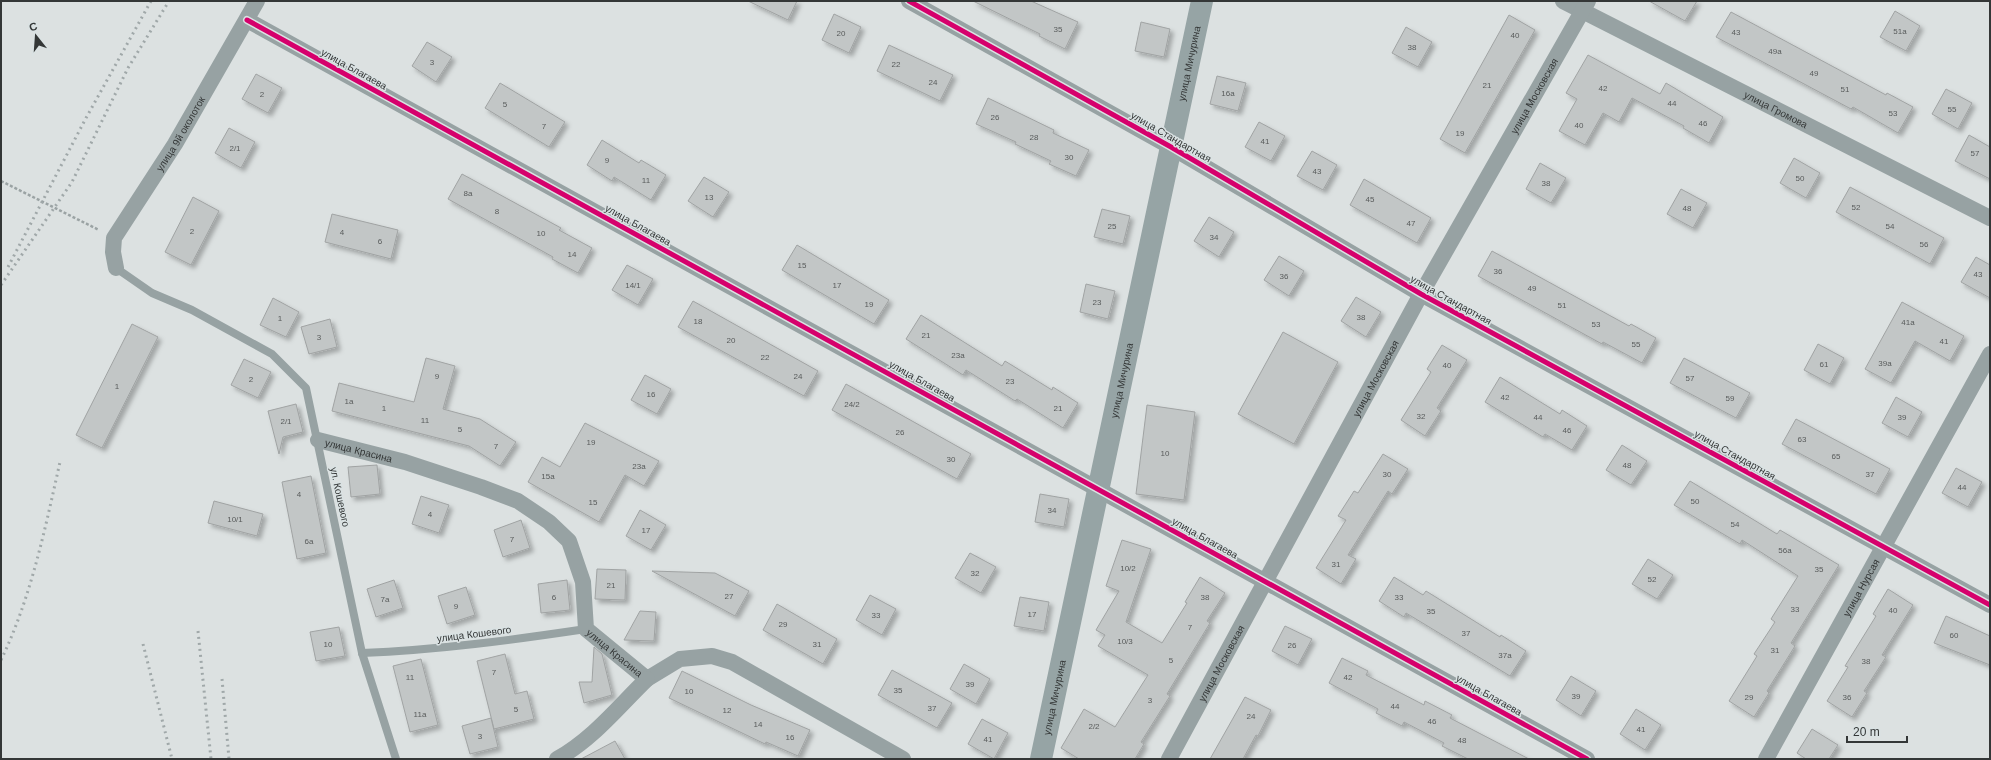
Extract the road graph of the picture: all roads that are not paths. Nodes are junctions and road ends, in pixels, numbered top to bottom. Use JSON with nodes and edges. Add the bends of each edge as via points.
{"nodes":[{"id":1,"x":258,"y":1,"type":"edge"},
{"id":2,"x":909,"y":1,"type":"edge"},
{"id":3,"x":1202,"y":1,"type":"edge"},
{"id":4,"x":1563,"y":1,"type":"edge"},
{"id":5,"x":1586,"y":6,"type":"edge"},
{"id":6,"x":247,"y":20,"type":"junction"},
{"id":7,"x":1171,"y":147,"type":"junction"},
{"id":8,"x":1990,"y":218,"type":"edge"},
{"id":9,"x":116,"y":268,"type":"joint"},
{"id":10,"x":1421,"y":294,"type":"junction"},
{"id":11,"x":1990,"y":354,"type":"edge"},
{"id":12,"x":318,"y":440,"type":"junction"},
{"id":13,"x":1097,"y":488,"type":"junction"},
{"id":14,"x":1883,"y":546,"type":"junction"},
{"id":15,"x":1266,"y":583,"type":"junction"},
{"id":16,"x":1990,"y":605,"type":"edge"},
{"id":17,"x":586,"y":629,"type":"junction"},
{"id":18,"x":362,"y":653,"type":"junction"},
{"id":19,"x":648,"y":679,"type":"junction"},
{"id":20,"x":396,"y":759,"type":"edge"},
{"id":21,"x":557,"y":759,"type":"edge"},
{"id":22,"x":903,"y":759,"type":"edge"},
{"id":23,"x":1041,"y":759,"type":"edge"},
{"id":24,"x":1169,"y":759,"type":"edge"},
{"id":25,"x":1587,"y":759,"type":"edge"},
{"id":26,"x":1766,"y":759,"type":"edge"}],
"edges":[{"from":1,"to":6,"type":"street","name":"улица 9й околоток"},
{"from":2,"to":7,"type":"street","name":"улица Стандартная"},
{"from":3,"to":7,"type":"main road","name":"улица Мичурина"},
{"from":4,"to":5,"type":"street","name":"улица Громова"},
{"from":5,"to":8,"type":"street","name":"улица Громова"},
{"from":5,"to":10,"type":"street","name":"улица Московская"},
{"from":6,"to":9,"type":"street","name":"улица 9й околоток","via":[[175,144],[114,238]]},
{"from":6,"to":13,"type":"street","name":"улица Благаева"},
{"from":7,"to":10,"type":"street","name":"улица Стандартная"},
{"from":7,"to":13,"type":"main road","name":"улица Мичурина"},
{"from":9,"to":12,"type":"lane","name":"ул. Кошевого","via":[[152,293],[192,310],[272,354],[306,388]]},
{"from":10,"to":14,"type":"street","name":"улица Стандартная"},
{"from":10,"to":15,"type":"street","name":"улица Московская"},
{"from":11,"to":14,"type":"street","name":"улица Нурсая"},
{"from":12,"to":17,"type":"street","name":"улица Красина","via":[[405,462],[481,487],[518,501],[549,522],[569,541],[583,582]]},
{"from":12,"to":18,"type":"lane","name":"ул. Кошевого"},
{"from":13,"to":15,"type":"street","name":"улица Благаева"},
{"from":13,"to":23,"type":"main road","name":"улица Мичурина"},
{"from":14,"to":16,"type":"street","name":"улица Стандартная"},
{"from":14,"to":26,"type":"street","name":"улица Нурсая"},
{"from":15,"to":24,"type":"street","name":"улица Московская"},
{"from":15,"to":25,"type":"street","name":"улица Благаева"},
{"from":17,"to":18,"type":"lane","name":"улица Кошевого","via":[[477,645]]},
{"from":17,"to":19,"type":"street","name":"улица Красина"},
{"from":18,"to":20,"type":"lane","name":"ул. Кошевого"},
{"from":19,"to":21,"type":"street","via":[[601,727]]},
{"from":19,"to":22,"type":"street","name":"улица Красина","via":[[680,659],[712,656],[732,662]]}]}
